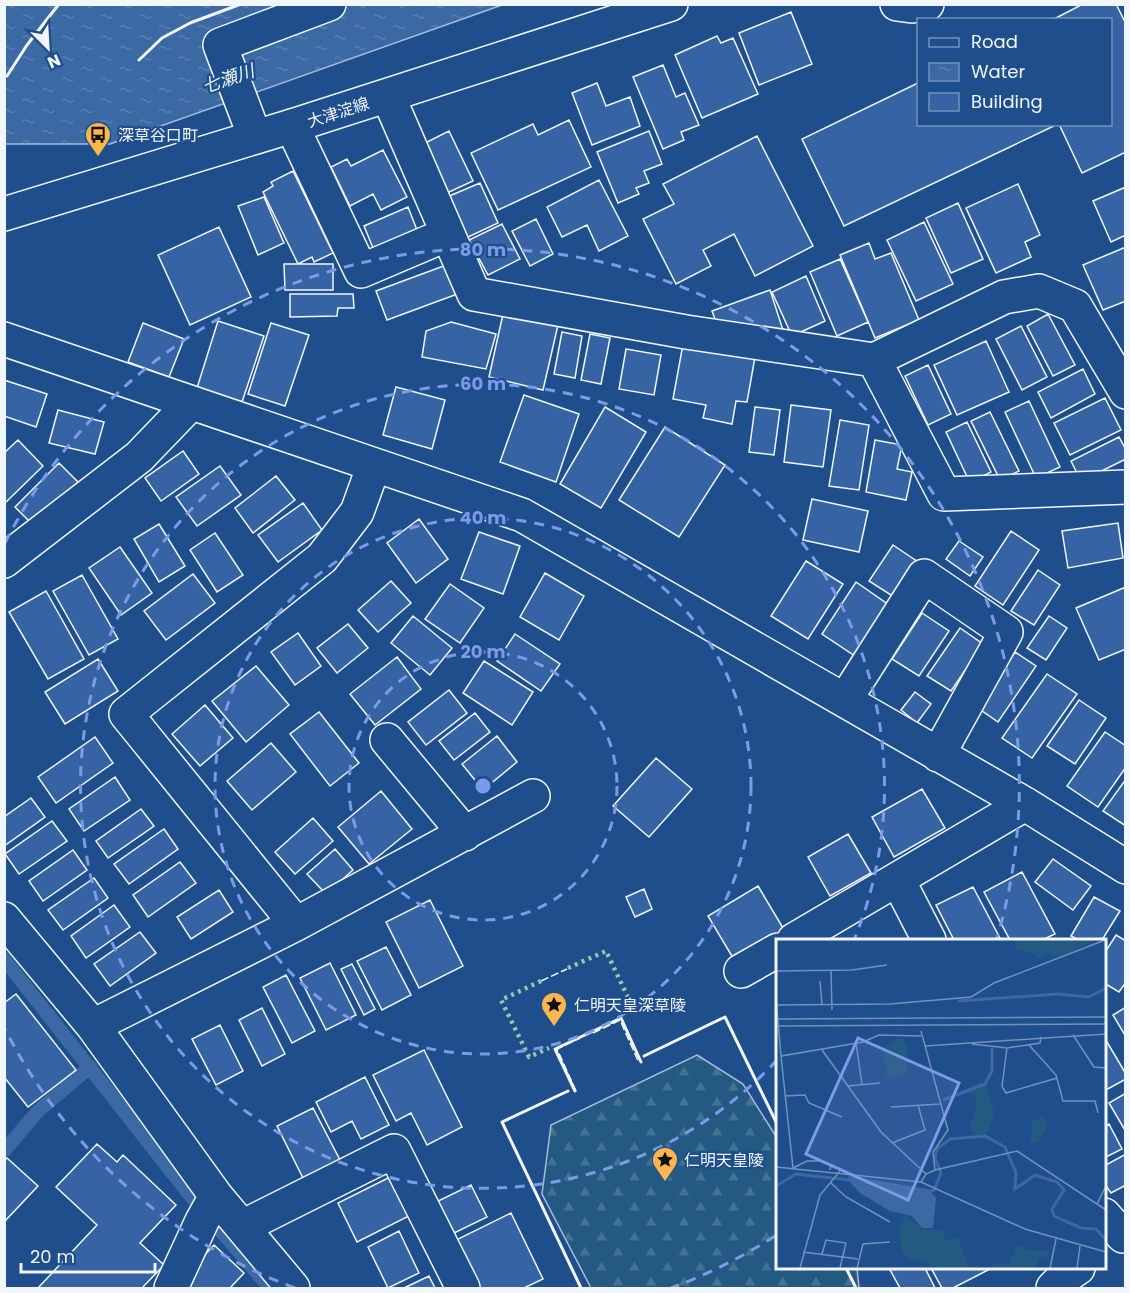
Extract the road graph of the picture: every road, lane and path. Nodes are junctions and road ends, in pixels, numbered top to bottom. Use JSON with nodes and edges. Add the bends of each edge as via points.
{"nodes":[{"id":1,"x":328,"y":4,"type":"edge"},
{"id":2,"x":671,"y":4,"type":"edge"},
{"id":3,"x":897,"y":4,"type":"edge"},
{"id":4,"x":927,"y":4,"type":"edge"},
{"id":5,"x":388,"y":96,"type":"junction"},
{"id":6,"x":292,"y":126,"type":"junction"},
{"id":7,"x":255,"y":137,"type":"junction"},
{"id":8,"x":4,"y":214,"type":"edge"},
{"id":9,"x":448,"y":234,"type":"junction"},
{"id":10,"x":4,"y":339,"type":"edge"},
{"id":11,"x":873,"y":360,"type":"junction"},
{"id":12,"x":1125,"y":392,"type":"edge"},
{"id":13,"x":191,"y":403,"type":"junction"},
{"id":14,"x":374,"y":465,"type":"junction"},
{"id":15,"x":1125,"y":487,"type":"edge"},
{"id":16,"x":4,"y":561,"type":"edge"},
{"id":17,"x":845,"y":700,"type":"junction"},
{"id":18,"x":387,"y":740,"type":"dead end"},
{"id":19,"x":938,"y":755,"type":"junction"},
{"id":20,"x":533,"y":796,"type":"dead end"},
{"id":21,"x":1024,"y":804,"type":"junction"},
{"id":22,"x":465,"y":834,"type":"junction"},
{"id":23,"x":1125,"y":867,"type":"edge"},
{"id":24,"x":898,"y":880,"type":"junction"},
{"id":25,"x":4,"y":919,"type":"edge"},
{"id":26,"x":296,"y":924,"type":"junction"},
{"id":27,"x":796,"y":939,"type":"edge"},
{"id":28,"x":928,"y":939,"type":"edge"},
{"id":29,"x":776,"y":951,"type":"edge"},
{"id":30,"x":741,"y":971,"type":"dead end"},
{"id":31,"x":93,"y":1026,"type":"junction"},
{"id":32,"x":210,"y":1208,"type":"junction"},
{"id":33,"x":242,"y":1227,"type":"junction"},
{"id":34,"x":1077,"y":1269,"type":"edge"},
{"id":35,"x":171,"y":1288,"type":"edge"},
{"id":36,"x":293,"y":1288,"type":"edge"},
{"id":37,"x":463,"y":1288,"type":"edge"},
{"id":38,"x":1053,"y":1288,"type":"edge"}],
"edges":[{"from":1,"to":7,"type":"street","via":[[220,45]]},
{"from":2,"to":5,"type":"street","name":"大津淀線"},
{"from":3,"to":4,"type":"street"},
{"from":5,"to":6,"type":"street","name":"大津淀線"},
{"from":5,"to":9,"type":"street"},
{"from":6,"to":7,"type":"street","name":"大津淀線"},
{"from":6,"to":9,"type":"street","via":[[361,271]]},
{"from":7,"to":8,"type":"street","name":"大津淀線"},
{"from":9,"to":11,"type":"street","via":[[474,294]]},
{"from":10,"to":13,"type":"street"},
{"from":11,"to":12,"type":"street","via":[[1004,297],[1039,291],[1076,306]]},
{"from":11,"to":15,"type":"street","via":[[944,494]]},
{"from":13,"to":14,"type":"street"},
{"from":13,"to":16,"type":"street","via":[[139,456]]},
{"from":14,"to":17,"type":"street","via":[[522,515]]},
{"from":14,"to":26,"type":"street","via":[[357,512],[322,558],[126,714]]},
{"from":17,"to":19,"type":"street"},
{"from":17,"to":19,"type":"street","via":[[924,576],[1006,632]]},
{"from":18,"to":22,"type":"street"},
{"from":19,"to":21,"type":"street"},
{"from":20,"to":22,"type":"street"},
{"from":21,"to":23,"type":"street"},
{"from":21,"to":24,"type":"street"},
{"from":22,"to":26,"type":"street"},
{"from":24,"to":27,"type":"street"},
{"from":24,"to":28,"type":"street"},
{"from":25,"to":31,"type":"street"},
{"from":26,"to":31,"type":"street"},
{"from":29,"to":30,"type":"street"},
{"from":31,"to":32,"type":"street"},
{"from":32,"to":33,"type":"street"},
{"from":32,"to":35,"type":"street"},
{"from":33,"to":36,"type":"street"},
{"from":33,"to":37,"type":"street","via":[[394,1151]]},
{"from":34,"to":38,"type":"street"}]}
